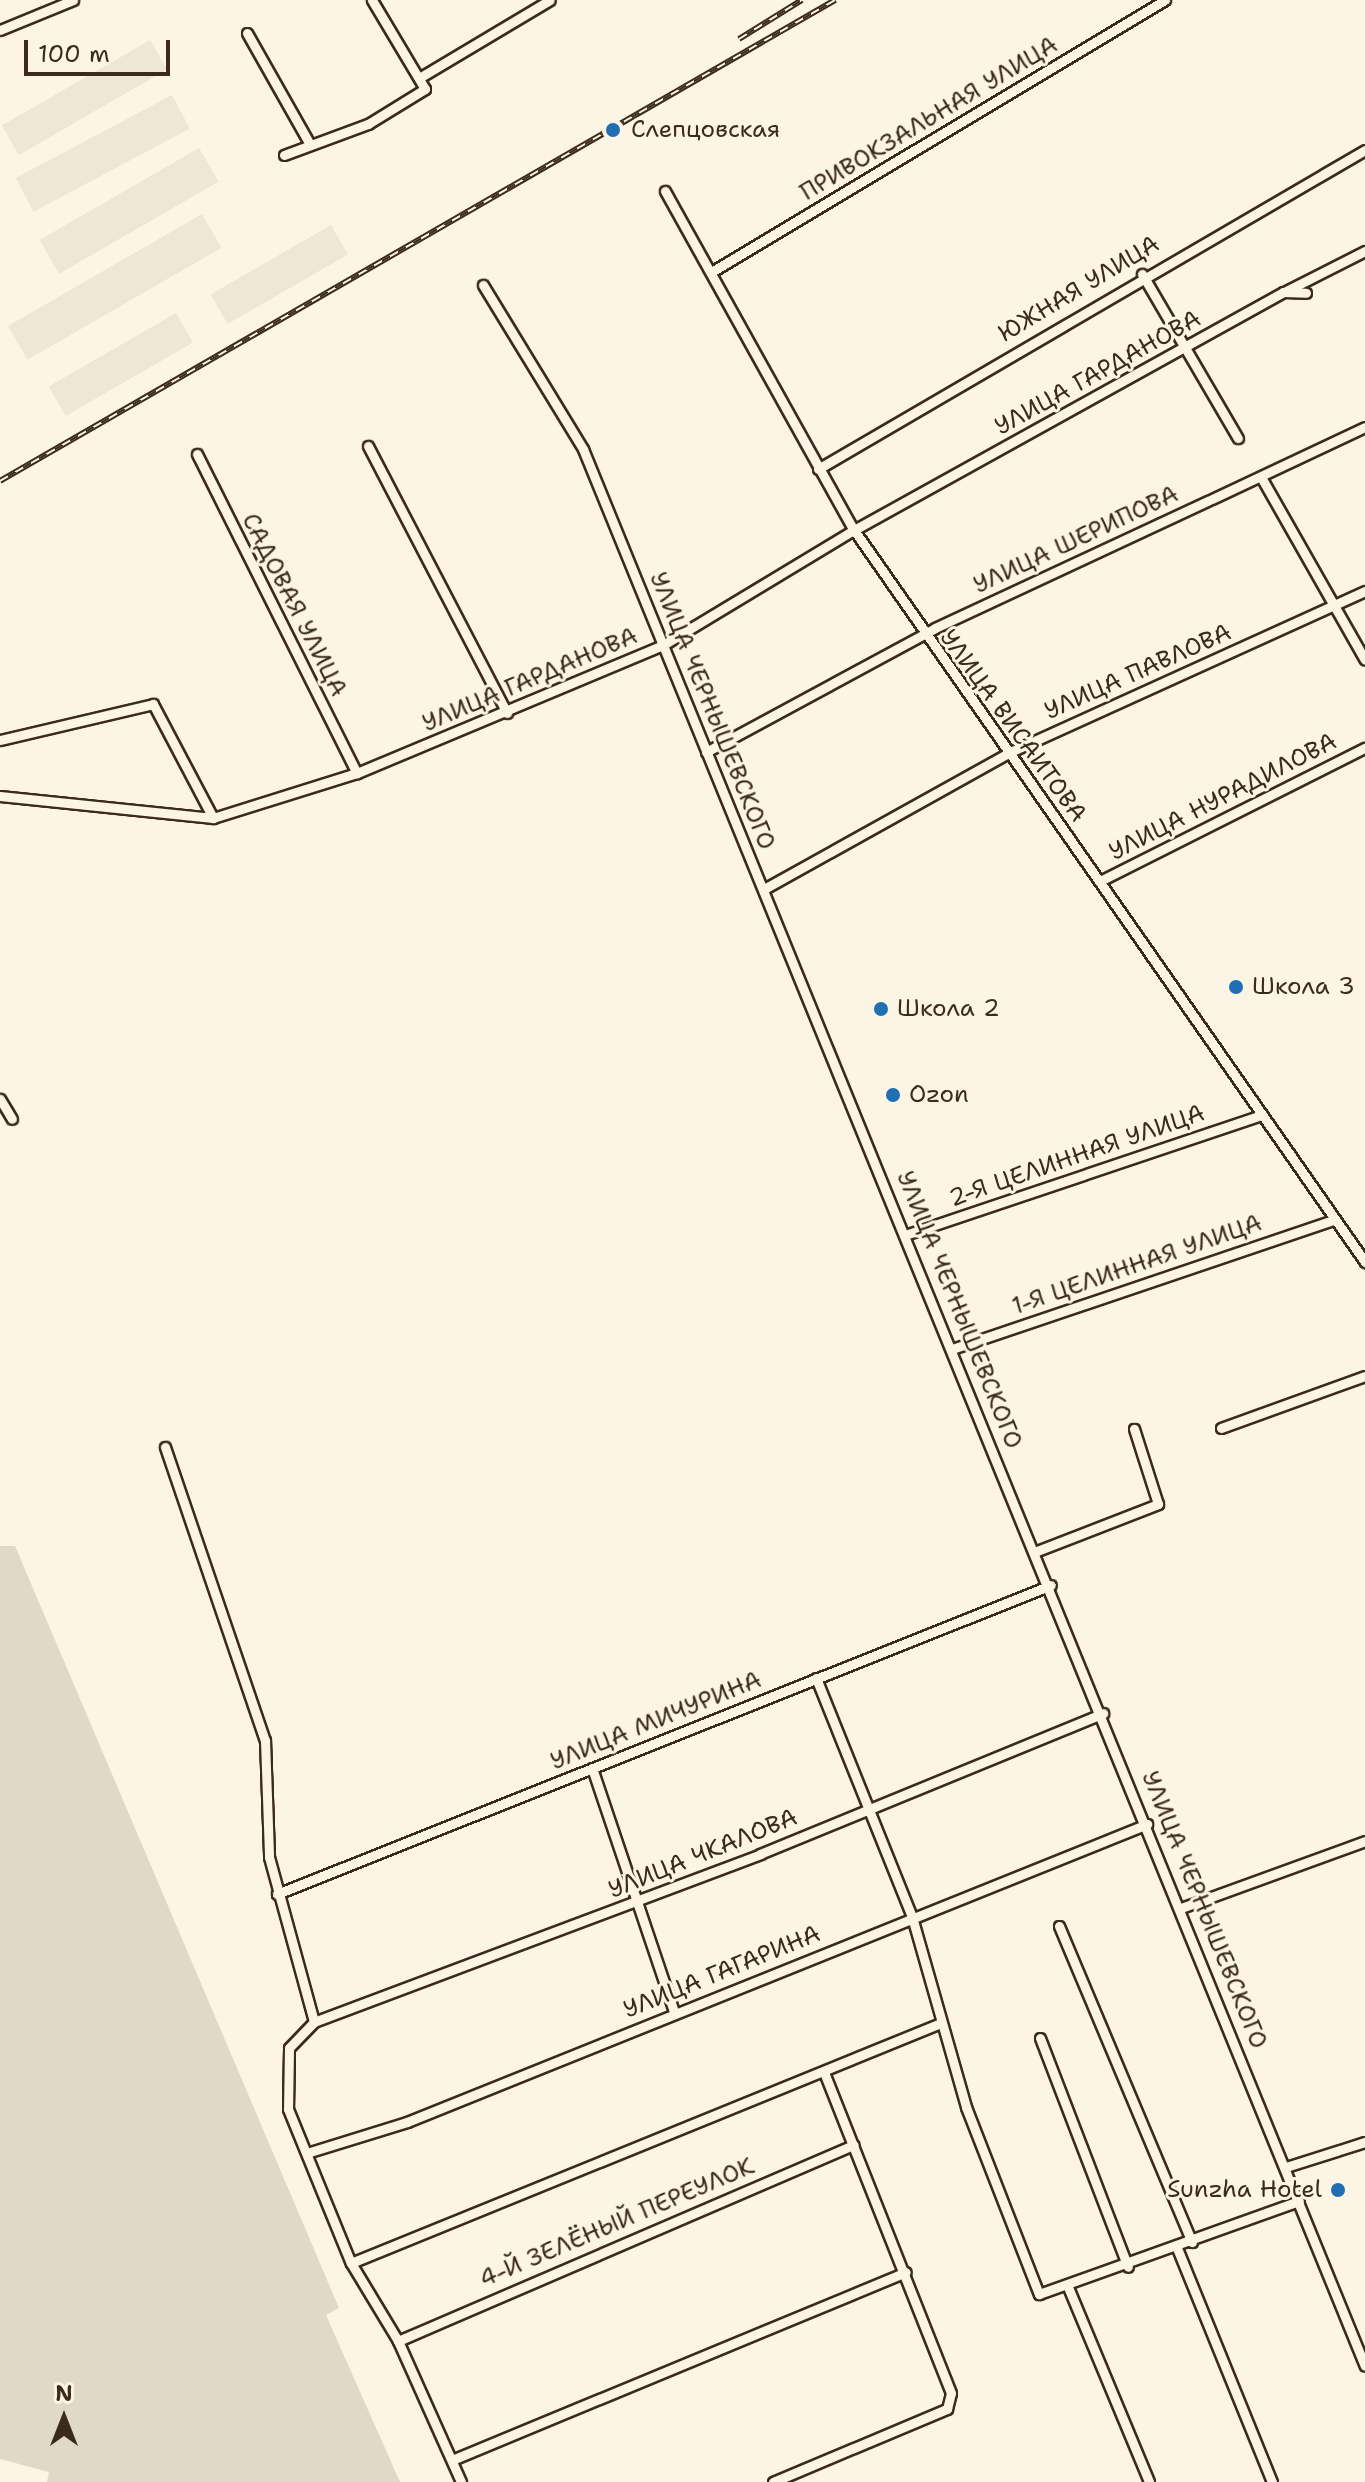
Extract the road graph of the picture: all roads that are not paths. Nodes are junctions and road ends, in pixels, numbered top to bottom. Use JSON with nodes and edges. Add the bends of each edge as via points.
{"nodes":[{"id":1,"x":73,"y":0,"type":"edge"},
{"id":2,"x":372,"y":0,"type":"edge"},
{"id":3,"x":550,"y":0,"type":"edge"},
{"id":4,"x":1165,"y":0,"type":"edge"},
{"id":5,"x":0,"y":30,"type":"edge"},
{"id":6,"x":247,"y":33,"type":"dead end"},
{"id":7,"x":419,"y":78,"type":"junction"},
{"id":8,"x":308,"y":141,"type":"junction"},
{"id":9,"x":1365,"y":150,"type":"edge"},
{"id":10,"x":284,"y":155,"type":"dead end"},
{"id":11,"x":665,"y":191,"type":"dead end"},
{"id":12,"x":1365,"y":251,"type":"edge"},
{"id":13,"x":713,"y":271,"type":"junction"},
{"id":14,"x":1142,"y":274,"type":"junction"},
{"id":15,"x":483,"y":285,"type":"dead end"},
{"id":16,"x":1283,"y":292,"type":"junction"},
{"id":17,"x":1306,"y":293,"type":"dead end"},
{"id":18,"x":1186,"y":349,"type":"junction"},
{"id":19,"x":1365,"y":427,"type":"edge"},
{"id":20,"x":1238,"y":438,"type":"dead end"},
{"id":21,"x":368,"y":446,"type":"dead end"},
{"id":22,"x":197,"y":454,"type":"dead end"},
{"id":23,"x":818,"y":469,"type":"junction"},
{"id":24,"x":1261,"y":477,"type":"junction"},
{"id":25,"x":854,"y":530,"type":"junction"},
{"id":26,"x":1365,"y":591,"type":"edge"},
{"id":27,"x":1335,"y":605,"type":"junction"},
{"id":28,"x":926,"y":639,"type":"junction"},
{"id":29,"x":663,"y":645,"type":"junction"},
{"id":30,"x":1365,"y":660,"type":"edge"},
{"id":31,"x":507,"y":713,"type":"junction"},
{"id":32,"x":0,"y":740,"type":"edge"},
{"id":33,"x":1365,"y":748,"type":"edge"},
{"id":34,"x":706,"y":752,"type":"junction"},
{"id":35,"x":1008,"y":753,"type":"junction"},
{"id":36,"x":357,"y":773,"type":"junction"},
{"id":37,"x":0,"y":796,"type":"edge"},
{"id":38,"x":213,"y":818,"type":"junction"},
{"id":39,"x":1100,"y":881,"type":"junction"},
{"id":40,"x":764,"y":889,"type":"junction"},
{"id":41,"x":0,"y":1099,"type":"edge"},
{"id":42,"x":1262,"y":1115,"type":"junction"},
{"id":43,"x":12,"y":1119,"type":"dead end"},
{"id":44,"x":1335,"y":1219,"type":"junction"},
{"id":45,"x":905,"y":1235,"type":"junction"},
{"id":46,"x":1365,"y":1262,"type":"edge"},
{"id":47,"x":952,"y":1349,"type":"junction"},
{"id":48,"x":1365,"y":1376,"type":"edge"},
{"id":49,"x":1221,"y":1428,"type":"dead end"},
{"id":50,"x":1134,"y":1429,"type":"dead end"},
{"id":51,"x":165,"y":1447,"type":"dead end"},
{"id":52,"x":1037,"y":1551,"type":"junction"},
{"id":53,"x":1051,"y":1585,"type":"junction"},
{"id":54,"x":816,"y":1678,"type":"junction"},
{"id":55,"x":1103,"y":1713,"type":"junction"},
{"id":56,"x":592,"y":1768,"type":"junction"},
{"id":57,"x":867,"y":1808,"type":"junction"},
{"id":58,"x":1147,"y":1824,"type":"junction"},
{"id":59,"x":1365,"y":1841,"type":"edge"},
{"id":60,"x":277,"y":1894,"type":"junction"},
{"id":61,"x":638,"y":1901,"type":"junction"},
{"id":62,"x":1181,"y":1908,"type":"junction"},
{"id":63,"x":912,"y":1917,"type":"junction"},
{"id":64,"x":1059,"y":1926,"type":"dead end"},
{"id":65,"x":674,"y":2012,"type":"junction"},
{"id":66,"x":314,"y":2022,"type":"junction"},
{"id":67,"x":941,"y":2023,"type":"junction"},
{"id":68,"x":1040,"y":2038,"type":"dead end"},
{"id":69,"x":824,"y":2073,"type":"junction"},
{"id":70,"x":1365,"y":2142,"type":"edge"},
{"id":71,"x":854,"y":2145,"type":"junction"},
{"id":72,"x":310,"y":2152,"type":"junction"},
{"id":73,"x":1286,"y":2167,"type":"junction"},
{"id":74,"x":1299,"y":2201,"type":"junction"},
{"id":75,"x":1192,"y":2242,"type":"junction"},
{"id":76,"x":1177,"y":2248,"type":"junction"},
{"id":77,"x":351,"y":2263,"type":"junction"},
{"id":78,"x":1128,"y":2267,"type":"junction"},
{"id":79,"x":906,"y":2272,"type":"junction"},
{"id":80,"x":1068,"y":2287,"type":"junction"},
{"id":81,"x":398,"y":2341,"type":"junction"},
{"id":82,"x":1365,"y":2366,"type":"edge"},
{"id":83,"x":452,"y":2460,"type":"junction"},
{"id":84,"x":461,"y":2482,"type":"edge"},
{"id":85,"x":773,"y":2482,"type":"edge"},
{"id":86,"x":1149,"y":2482,"type":"edge"},
{"id":87,"x":1272,"y":2482,"type":"edge"}],
"edges":[{"from":1,"to":5,"type":"street"},
{"from":2,"to":7,"type":"street"},
{"from":3,"to":7,"type":"street"},
{"from":4,"to":13,"type":"street","name":"ПРИВОКЗАЛЬНАЯ УЛИЦА"},
{"from":6,"to":8,"type":"street"},
{"from":7,"to":8,"type":"street","via":[[425,89],[368,124]]},
{"from":8,"to":10,"type":"street"},
{"from":9,"to":14,"type":"street","name":"ЮЖНАЯ УЛИЦА"},
{"from":11,"to":13,"type":"street","name":"УЛИЦА ВИСАИТОВА"},
{"from":12,"to":16,"type":"street","name":"УЛИЦА ГАРДАНОВА"},
{"from":13,"to":23,"type":"street","name":"УЛИЦА ВИСАИТОВА"},
{"from":14,"to":18,"type":"street"},
{"from":14,"to":23,"type":"street","name":"ЮЖНАЯ УЛИЦА"},
{"from":15,"to":29,"type":"street","name":"УЛИЦА ЧЕРНЫШЕВСКОГО","via":[[583,449]]},
{"from":16,"to":17,"type":"street"},
{"from":16,"to":18,"type":"street","name":"УЛИЦА ГАРДАНОВА"},
{"from":18,"to":20,"type":"street"},
{"from":18,"to":25,"type":"street","name":"УЛИЦА ГАРДАНОВА"},
{"from":19,"to":24,"type":"street","name":"УЛИЦА ШЕРИПОВА"},
{"from":21,"to":31,"type":"street"},
{"from":22,"to":36,"type":"street","name":"САДОВАЯ УЛИЦА"},
{"from":23,"to":25,"type":"street","name":"УЛИЦА ВИСАИТОВА"},
{"from":24,"to":27,"type":"street"},
{"from":24,"to":28,"type":"street","name":"УЛИЦА ШЕРИПОВА"},
{"from":25,"to":28,"type":"street","name":"УЛИЦА ВИСАИТОВА"},
{"from":25,"to":29,"type":"street","name":"УЛИЦА ГАРДАНОВА"},
{"from":26,"to":27,"type":"street","name":"УЛИЦА ПАВЛОВА"},
{"from":27,"to":30,"type":"street"},
{"from":27,"to":35,"type":"street","name":"УЛИЦА ПАВЛОВА"},
{"from":28,"to":34,"type":"street","name":"УЛИЦА ШЕРИПОВА"},
{"from":28,"to":35,"type":"street","name":"УЛИЦА ВИСАИТОВА"},
{"from":29,"to":31,"type":"street","name":"УЛИЦА ГАРДАНОВА"},
{"from":29,"to":34,"type":"street","name":"УЛИЦА ЧЕРНЫШЕВСКОГО"},
{"from":31,"to":36,"type":"street","name":"УЛИЦА ГАРДАНОВА"},
{"from":32,"to":38,"type":"street","via":[[153,704]]},
{"from":33,"to":39,"type":"street","name":"УЛИЦА НУРАДИЛОВА"},
{"from":34,"to":40,"type":"street","name":"УЛИЦА ЧЕРНЫШЕВСКОГО"},
{"from":35,"to":39,"type":"street","name":"УЛИЦА ВИСАИТОВА"},
{"from":35,"to":40,"type":"street","name":"УЛИЦА ПАВЛОВА"},
{"from":36,"to":38,"type":"street","name":"УЛИЦА ГАРДАНОВА"},
{"from":37,"to":38,"type":"street","name":"УЛИЦА ГАРДАНОВА"},
{"from":39,"to":42,"type":"street","name":"УЛИЦА ВИСАИТОВА"},
{"from":40,"to":45,"type":"street","name":"УЛИЦА ЧЕРНЫШЕВСКОГО"},
{"from":41,"to":43,"type":"street"},
{"from":42,"to":44,"type":"street","name":"УЛИЦА ВИСАИТОВА"},
{"from":42,"to":45,"type":"street","name":"2-Я ЦЕЛИННАЯ УЛИЦА"},
{"from":44,"to":46,"type":"street","name":"УЛИЦА ВИСАИТОВА"},
{"from":44,"to":47,"type":"street","name":"1-Я ЦЕЛИННАЯ УЛИЦА"},
{"from":45,"to":47,"type":"street","name":"УЛИЦА ЧЕРНЫШЕВСКОГО"},
{"from":47,"to":52,"type":"street","name":"УЛИЦА ЧЕРНЫШЕВСКОГО"},
{"from":48,"to":49,"type":"street"},
{"from":50,"to":52,"type":"street","via":[[1158,1504]]},
{"from":51,"to":60,"type":"street","via":[[265,1740]]},
{"from":52,"to":53,"type":"street","name":"УЛИЦА ЧЕРНЫШЕВСКОГО"},
{"from":53,"to":54,"type":"street","name":"УЛИЦА МИЧУРИНА"},
{"from":53,"to":55,"type":"street","name":"УЛИЦА ЧЕРНЫШЕВСКОГО"},
{"from":54,"to":56,"type":"street","name":"УЛИЦА МИЧУРИНА"},
{"from":54,"to":57,"type":"street"},
{"from":55,"to":57,"type":"street","name":"УЛИЦА ЧКАЛОВА"},
{"from":55,"to":58,"type":"street","name":"УЛИЦА ЧЕРНЫШЕВСКОГО"},
{"from":56,"to":60,"type":"street","name":"УЛИЦА МИЧУРИНА"},
{"from":56,"to":61,"type":"street"},
{"from":57,"to":61,"type":"street","name":"УЛИЦА ЧКАЛОВА"},
{"from":57,"to":63,"type":"street"},
{"from":58,"to":62,"type":"street","name":"УЛИЦА ЧЕРНЫШЕВСКОГО"},
{"from":58,"to":63,"type":"street","name":"УЛИЦА ГАГАРИНА"},
{"from":59,"to":62,"type":"street"},
{"from":60,"to":66,"type":"street"},
{"from":61,"to":65,"type":"street"},
{"from":61,"to":66,"type":"street","name":"УЛИЦА ЧКАЛОВА"},
{"from":62,"to":73,"type":"street","name":"УЛИЦА ЧЕРНЫШЕВСКОГО"},
{"from":63,"to":65,"type":"street","name":"УЛИЦА ГАГАРИНА"},
{"from":63,"to":67,"type":"street"},
{"from":64,"to":75,"type":"street"},
{"from":65,"to":72,"type":"street","name":"УЛИЦА ГАГАРИНА","via":[[407,2122]]},
{"from":66,"to":72,"type":"street","via":[[289,2048],[283,2080]]},
{"from":67,"to":69,"type":"street"},
{"from":67,"to":80,"type":"street","via":[[1039,2294]]},
{"from":68,"to":78,"type":"street"},
{"from":69,"to":71,"type":"street"},
{"from":69,"to":77,"type":"street"},
{"from":70,"to":73,"type":"street"},
{"from":71,"to":79,"type":"street"},
{"from":71,"to":81,"type":"street","name":"4-Й ЗЕЛЁНЫЙ ПЕРЕУЛОК"},
{"from":72,"to":77,"type":"street"},
{"from":73,"to":74,"type":"street","name":"УЛИЦА ЧЕРНЫШЕВСКОГО"},
{"from":74,"to":75,"type":"street"},
{"from":74,"to":82,"type":"street","name":"УЛИЦА ЧЕРНЫШЕВСКОГО"},
{"from":75,"to":76,"type":"street"},
{"from":76,"to":78,"type":"street"},
{"from":76,"to":87,"type":"street"},
{"from":77,"to":81,"type":"street"},
{"from":78,"to":80,"type":"street"},
{"from":79,"to":83,"type":"street"},
{"from":79,"to":85,"type":"street","via":[[951,2393],[947,2409]]},
{"from":80,"to":86,"type":"street"},
{"from":81,"to":83,"type":"street"},
{"from":83,"to":84,"type":"street"}]}
